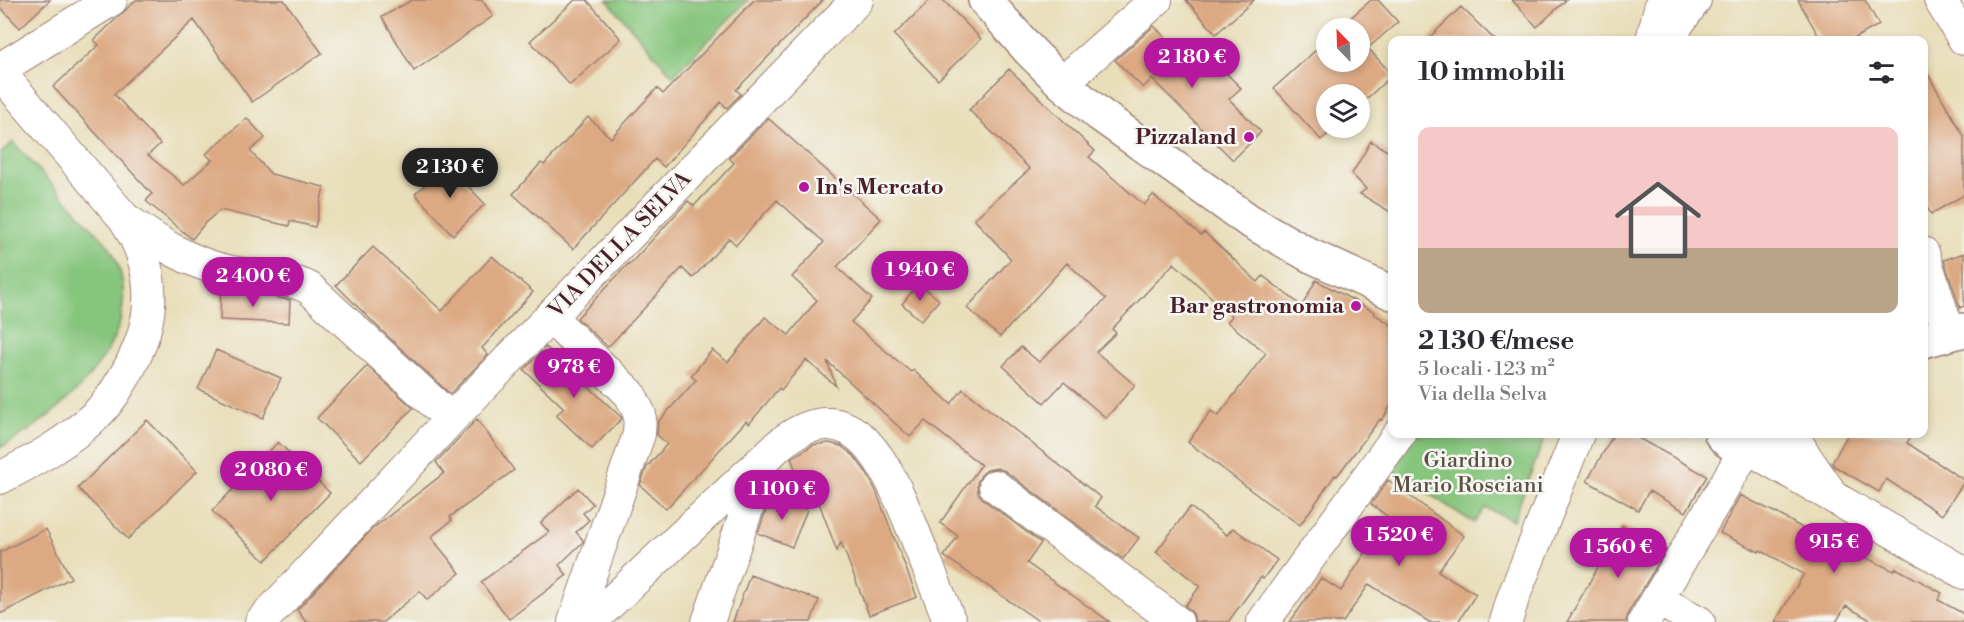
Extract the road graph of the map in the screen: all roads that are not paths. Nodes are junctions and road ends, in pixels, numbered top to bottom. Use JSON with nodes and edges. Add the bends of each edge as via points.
{"nodes":[{"id":1,"x":111,"y":0,"type":"edge"},
{"id":2,"x":857,"y":0,"type":"edge"},
{"id":3,"x":985,"y":0,"type":"edge"},
{"id":4,"x":1156,"y":0,"type":"edge"},
{"id":5,"x":1940,"y":0,"type":"edge"},
{"id":6,"x":1684,"y":1,"type":"edge"},
{"id":7,"x":1655,"y":36,"type":"edge"},
{"id":8,"x":1673,"y":36,"type":"edge"},
{"id":9,"x":1964,"y":39,"type":"edge"},
{"id":10,"x":0,"y":71,"type":"edge"},
{"id":11,"x":1062,"y":83,"type":"junction"},
{"id":12,"x":124,"y":218,"type":"junction"},
{"id":13,"x":1928,"y":272,"type":"edge"},
{"id":14,"x":1388,"y":291,"type":"edge"},
{"id":15,"x":550,"y":317,"type":"junction"},
{"id":16,"x":1945,"y":335,"type":"edge"},
{"id":17,"x":451,"y":419,"type":"junction"},
{"id":18,"x":1396,"y":438,"type":"edge"},
{"id":19,"x":1576,"y":438,"type":"edge"},
{"id":20,"x":1716,"y":438,"type":"edge"},
{"id":21,"x":1778,"y":438,"type":"edge"},
{"id":22,"x":1794,"y":438,"type":"edge"},
{"id":23,"x":1738,"y":445,"type":"edge"},
{"id":24,"x":764,"y":459,"type":"junction"},
{"id":25,"x":0,"y":478,"type":"edge"},
{"id":26,"x":995,"y":486,"type":"dead end"},
{"id":27,"x":1836,"y":499,"type":"junction"},
{"id":28,"x":1964,"y":573,"type":"edge"},
{"id":29,"x":1651,"y":611,"type":"edge"},
{"id":30,"x":261,"y":622,"type":"edge"},
{"id":31,"x":574,"y":622,"type":"edge"},
{"id":32,"x":590,"y":622,"type":"edge"},
{"id":33,"x":708,"y":622,"type":"edge"},
{"id":34,"x":950,"y":622,"type":"edge"},
{"id":35,"x":1177,"y":622,"type":"edge"},
{"id":36,"x":1263,"y":622,"type":"edge"},
{"id":37,"x":1506,"y":622,"type":"edge"},
{"id":38,"x":1699,"y":622,"type":"edge"}],
"edges":[{"from":1,"to":10,"type":"street"},
{"from":2,"to":15,"type":"street","name":"VIA DELLA SELVA"},
{"from":3,"to":11,"type":"main road"},
{"from":4,"to":11,"type":"street"},
{"from":5,"to":9,"type":"street"},
{"from":6,"to":7,"type":"street"},
{"from":6,"to":8,"type":"street"},
{"from":10,"to":12,"type":"street"},
{"from":11,"to":14,"type":"main road","via":[[1099,114],[1248,220],[1309,255]]},
{"from":12,"to":17,"type":"street","via":[[197,263],[309,288]]},
{"from":12,"to":25,"type":"street","via":[[144,256],[150,300],[131,366],[112,398],[81,428],[44,455]]},
{"from":13,"to":16,"type":"street"},
{"from":15,"to":17,"type":"street","name":"VIA DELLA SELVA"},
{"from":15,"to":31,"type":"street","via":[[623,385],[636,405],[641,424]]},
{"from":17,"to":30,"type":"street","name":"VIA DELLA SELVA"},
{"from":18,"to":36,"type":"street"},
{"from":19,"to":37,"type":"street"},
{"from":20,"to":23,"type":"main road"},
{"from":21,"to":23,"type":"main road","via":[[1771,444]]},
{"from":22,"to":27,"type":"street"},
{"from":23,"to":27,"type":"street"},
{"from":23,"to":29,"type":"street"},
{"from":24,"to":32,"type":"street"},
{"from":24,"to":33,"type":"street"},
{"from":24,"to":34,"type":"street","via":[[788,437],[817,424],[839,425],[858,434],[896,489]]},
{"from":26,"to":35,"type":"street"},
{"from":27,"to":28,"type":"street"},
{"from":29,"to":38,"type":"street"}]}
